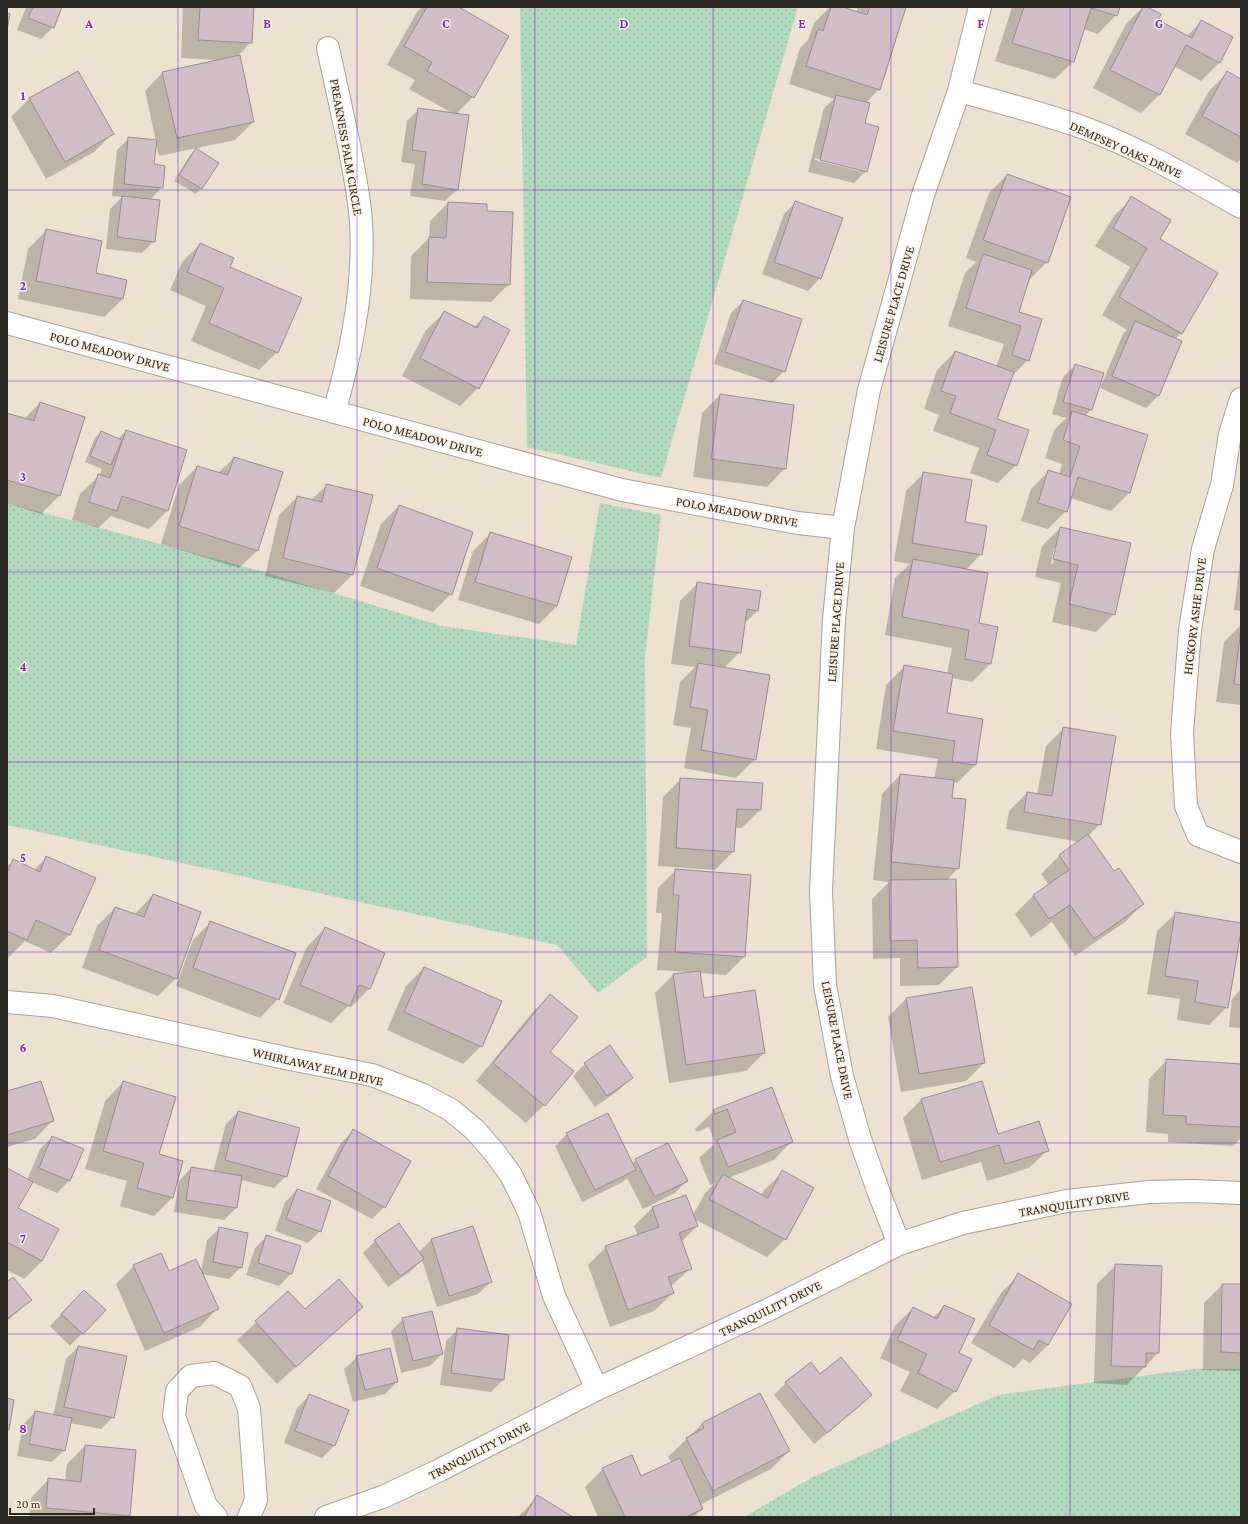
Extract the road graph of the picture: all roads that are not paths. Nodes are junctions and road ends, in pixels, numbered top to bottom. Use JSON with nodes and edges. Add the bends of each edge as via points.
{"nodes":[{"id":1,"x":980,"y":7,"type":"edge"},
{"id":2,"x":328,"y":48,"type":"dead end"},
{"id":3,"x":959,"y":92,"type":"junction"},
{"id":4,"x":1241,"y":208,"type":"edge"},
{"id":5,"x":7,"y":323,"type":"edge"},
{"id":6,"x":1241,"y":399,"type":"edge"},
{"id":7,"x":334,"y":412,"type":"junction"},
{"id":8,"x":843,"y":528,"type":"junction"},
{"id":9,"x":1241,"y":852,"type":"edge"},
{"id":10,"x":7,"y":1002,"type":"edge"},
{"id":11,"x":1241,"y":1193,"type":"edge"},
{"id":12,"x":899,"y":1244,"type":"junction"},
{"id":13,"x":597,"y":1389,"type":"junction"},
{"id":14,"x":216,"y":1517,"type":"edge"},
{"id":15,"x":249,"y":1517,"type":"edge"},
{"id":16,"x":326,"y":1517,"type":"edge"}],
"edges":[{"from":1,"to":3,"type":"street","name":"LEISURE PLACE DRIVE"},
{"from":2,"to":7,"type":"street","name":"PREAKNESS PALM CIRCLE","via":[[354,171],[361,220],[357,314]]},
{"from":3,"to":4,"type":"street","name":"DEMPSEY OAKS DRIVE","via":[[1088,129],[1162,163]]},
{"from":3,"to":8,"type":"street","name":"LEISURE PLACE DRIVE","via":[[923,196],[869,390]]},
{"from":5,"to":7,"type":"street","name":"POLO MEADOW DRIVE"},
{"from":6,"to":9,"type":"street","name":"HICKORY ASHE DRIVE","via":[[1230,434],[1222,485],[1203,549],[1190,630],[1182,733],[1186,806],[1198,835]]},
{"from":7,"to":8,"type":"street","name":"POLO MEADOW DRIVE","via":[[622,490],[798,523]]},
{"from":8,"to":12,"type":"street","name":"LEISURE PLACE DRIVE","via":[[834,619],[821,891],[825,986],[842,1076],[860,1140]]},
{"from":10,"to":13,"type":"street","name":"WHIRLAWAY ELM DRIVE","via":[[52,1006],[372,1075],[423,1094],[451,1110],[475,1130],[510,1175],[529,1212],[554,1296]]},
{"from":11,"to":12,"type":"street","name":"TRANQUILITY DRIVE","via":[[1149,1192],[1067,1201],[964,1223]]},
{"from":12,"to":13,"type":"street","name":"TRANQUILITY DRIVE"},
{"from":13,"to":16,"type":"street","name":"TRANQUILITY DRIVE","via":[[386,1496]]},
{"from":14,"to":15,"type":"street","via":[[206,1506],[174,1416],[177,1390],[191,1376],[214,1373],[240,1386],[248,1408],[256,1500]]}]}
